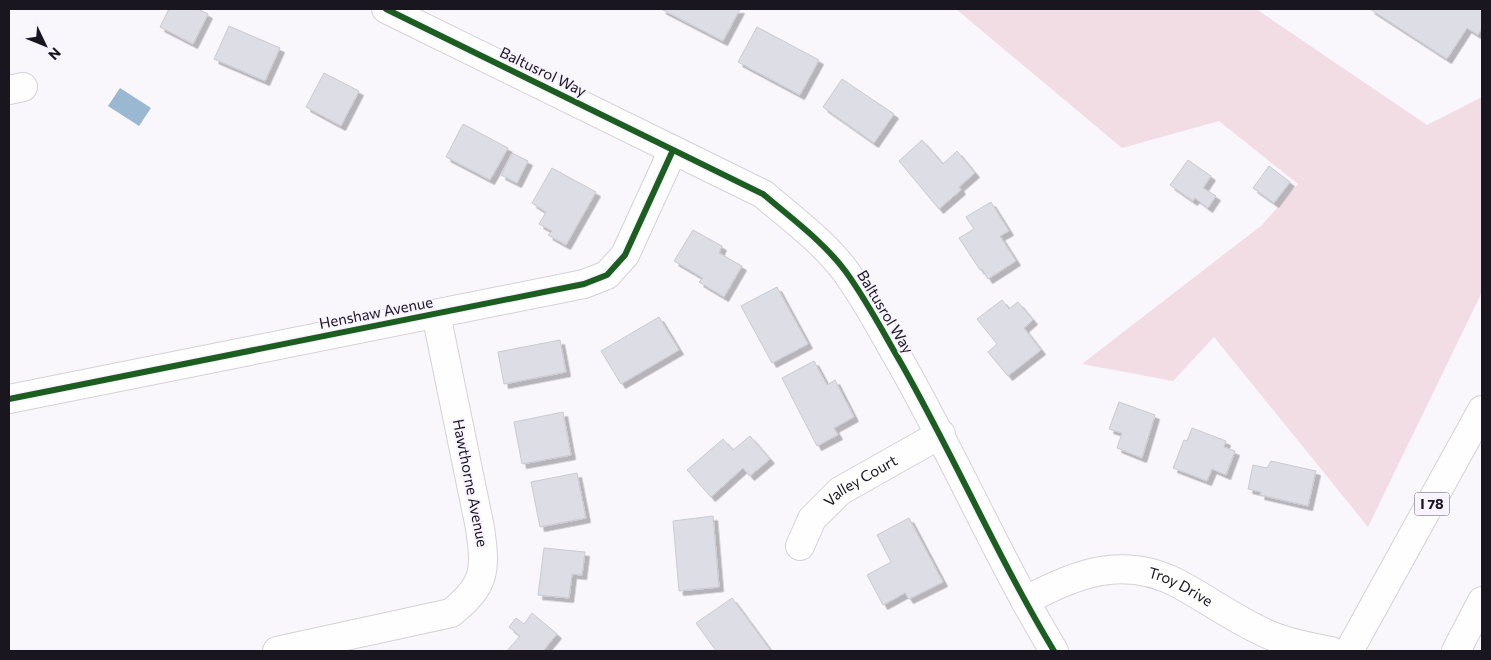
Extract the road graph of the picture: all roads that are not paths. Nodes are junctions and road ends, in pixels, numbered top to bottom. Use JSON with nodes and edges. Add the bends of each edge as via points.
{"nodes":[{"id":1,"x":386,"y":9,"type":"edge"},
{"id":2,"x":673,"y":150,"type":"junction"},
{"id":3,"x":436,"y":314,"type":"junction"},
{"id":4,"x":9,"y":399,"type":"edge"},
{"id":5,"x":1482,"y":410,"type":"edge"},
{"id":6,"x":941,"y":434,"type":"junction"},
{"id":7,"x":800,"y":546,"type":"dead end"},
{"id":8,"x":1025,"y":601,"type":"junction"},
{"id":9,"x":1482,"y":601,"type":"edge"},
{"id":10,"x":278,"y":651,"type":"edge"},
{"id":11,"x":1054,"y":651,"type":"edge"},
{"id":12,"x":1331,"y":651,"type":"edge"},
{"id":13,"x":1349,"y":651,"type":"edge"},
{"id":14,"x":1456,"y":651,"type":"edge"}],
"edges":[{"from":1,"to":2,"type":"main road","name":"Baltusrol Way"},
{"from":2,"to":3,"type":"main road","name":"Henshaw Avenue","via":[[625,255],[607,275],[584,284]]},
{"from":2,"to":6,"type":"main road","name":"Baltusrol Way","via":[[763,194],[845,270]]},
{"from":3,"to":4,"type":"main road","name":"Henshaw Avenue"},
{"from":3,"to":10,"type":"main road","name":"Hawthorne Avenue","via":[[480,528],[484,556],[481,579],[470,598],[451,613]]},
{"from":5,"to":13,"type":"main road","number":"I 78"},
{"from":6,"to":7,"type":"main road","name":"Valley Court","via":[[840,491],[812,519]]},
{"from":6,"to":8,"type":"main road","name":"Baltusrol Way"},
{"from":8,"to":11,"type":"main road","name":"Baltusrol Way"},
{"from":8,"to":12,"type":"main road","name":"Troy Drive","via":[[1085,573],[1114,568],[1146,572],[1177,583],[1256,629],[1304,646]]},
{"from":9,"to":14,"type":"main road"}]}
